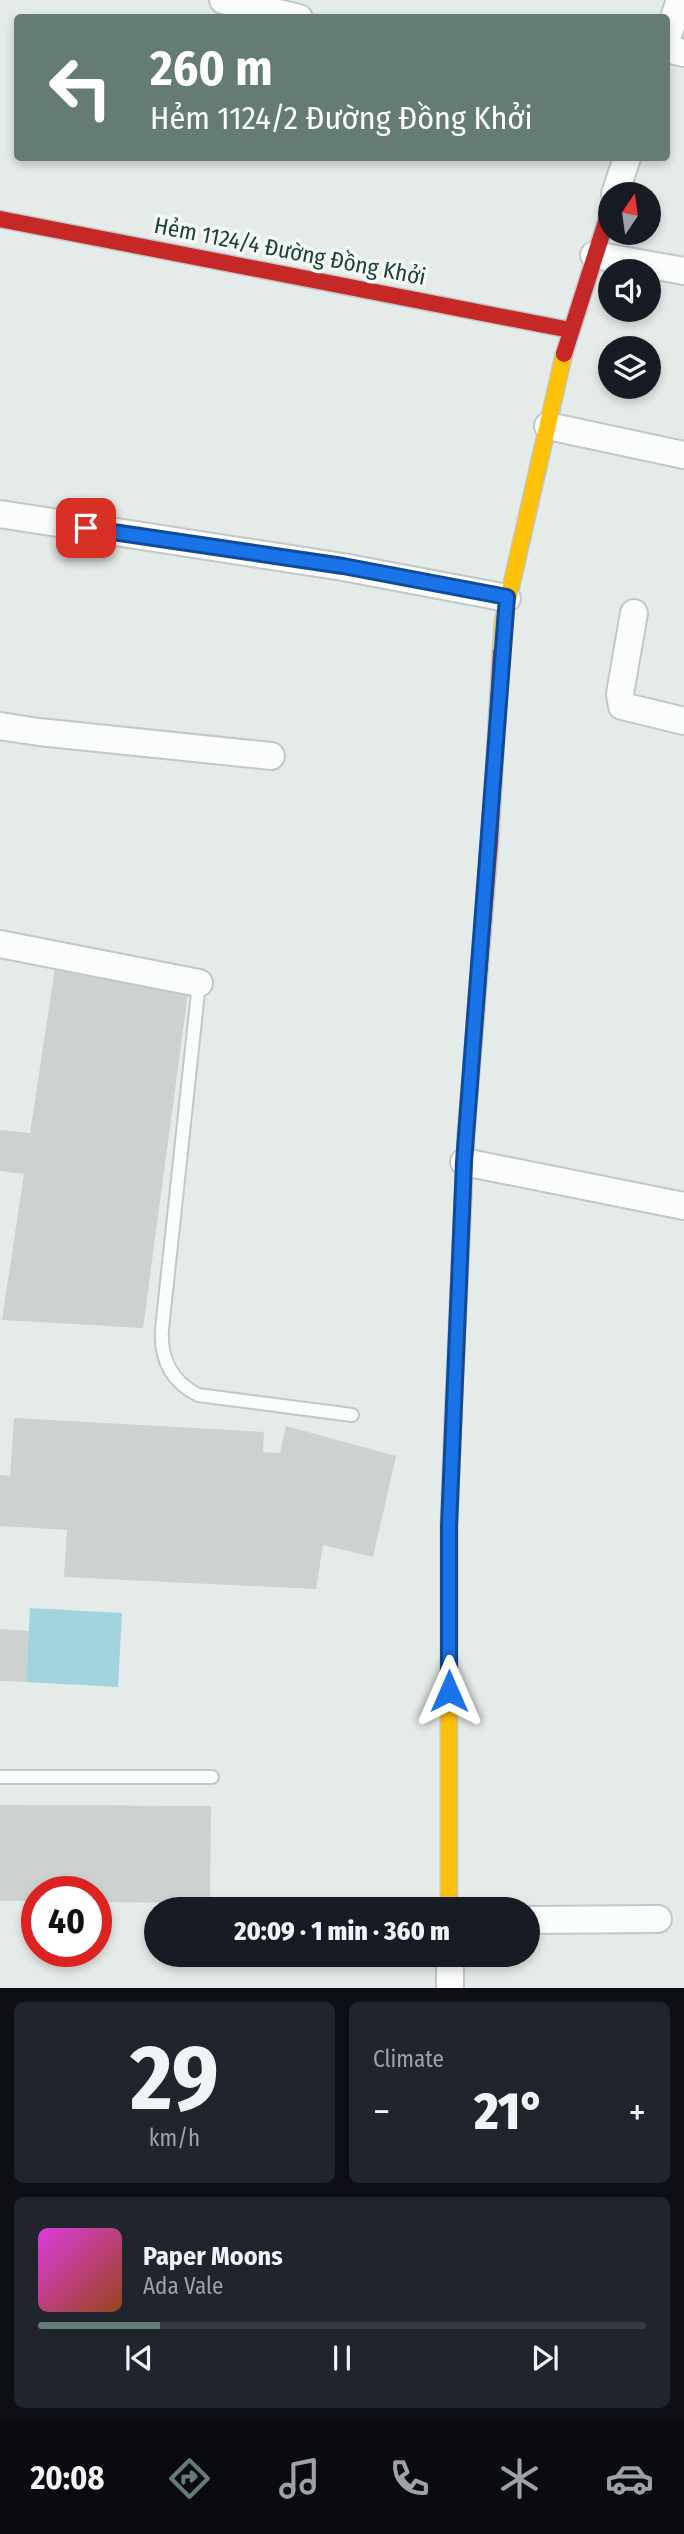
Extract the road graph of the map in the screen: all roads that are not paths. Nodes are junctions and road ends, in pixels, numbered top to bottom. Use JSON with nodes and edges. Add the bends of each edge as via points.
{"nodes":[{"id":1,"x":223,"y":0,"type":"edge"},
{"id":2,"x":680,"y":0,"type":"edge"},
{"id":3,"x":282,"y":14,"type":"edge"},
{"id":4,"x":670,"y":29,"type":"edge"},
{"id":5,"x":626,"y":161,"type":"edge"},
{"id":6,"x":619,"y":182,"type":"edge"},
{"id":7,"x":0,"y":219,"type":"edge"},
{"id":8,"x":598,"y":243,"type":"edge"},
{"id":9,"x":594,"y":255,"type":"junction"},
{"id":10,"x":684,"y":271,"type":"edge"},
{"id":11,"x":570,"y":330,"type":"junction"},
{"id":12,"x":548,"y":426,"type":"junction"},
{"id":13,"x":684,"y":456,"type":"edge"},
{"id":14,"x":0,"y":514,"type":"edge"},
{"id":15,"x":507,"y":597,"type":"junction"},
{"id":16,"x":634,"y":613,"type":"dead end"},
{"id":17,"x":684,"y":721,"type":"edge"},
{"id":18,"x":0,"y":726,"type":"edge"},
{"id":19,"x":271,"y":756,"type":"dead end"},
{"id":20,"x":0,"y":944,"type":"edge"},
{"id":21,"x":199,"y":983,"type":"joint"},
{"id":22,"x":464,"y":1162,"type":"junction"},
{"id":23,"x":684,"y":1206,"type":"edge"},
{"id":24,"x":352,"y":1415,"type":"dead end"},
{"id":25,"x":0,"y":1776,"type":"edge"},
{"id":26,"x":212,"y":1777,"type":"dead end"},
{"id":27,"x":449,"y":1897,"type":"edge"},
{"id":28,"x":658,"y":1919,"type":"dead end"},
{"id":29,"x":540,"y":1920,"type":"edge"},
{"id":30,"x":450,"y":1967,"type":"edge"},
{"id":31,"x":450,"y":1988,"type":"edge"}],
"edges":[{"from":1,"to":3,"type":"street"},
{"from":2,"to":4,"type":"street"},
{"from":5,"to":6,"type":"street"},
{"from":7,"to":11,"type":"street","name":"Hẻm 1124/4 Đường Đồng Khởi"},
{"from":8,"to":9,"type":"street"},
{"from":9,"to":10,"type":"street"},
{"from":9,"to":11,"type":"street"},
{"from":11,"to":12,"type":"street"},
{"from":12,"to":13,"type":"street"},
{"from":12,"to":15,"type":"street"},
{"from":14,"to":15,"type":"street","via":[[343,566]]},
{"from":15,"to":22,"type":"street"},
{"from":16,"to":17,"type":"street","via":[[620,694],[622,706]]},
{"from":18,"to":19,"type":"street"},
{"from":20,"to":21,"type":"street"},
{"from":21,"to":24,"type":"lane","via":[[162,1329],[164,1359],[177,1382],[198,1395]]},
{"from":22,"to":23,"type":"street"},
{"from":22,"to":27,"type":"street","via":[[449,1527]]},
{"from":25,"to":26,"type":"lane"},
{"from":28,"to":29,"type":"street"},
{"from":30,"to":31,"type":"street"}]}
